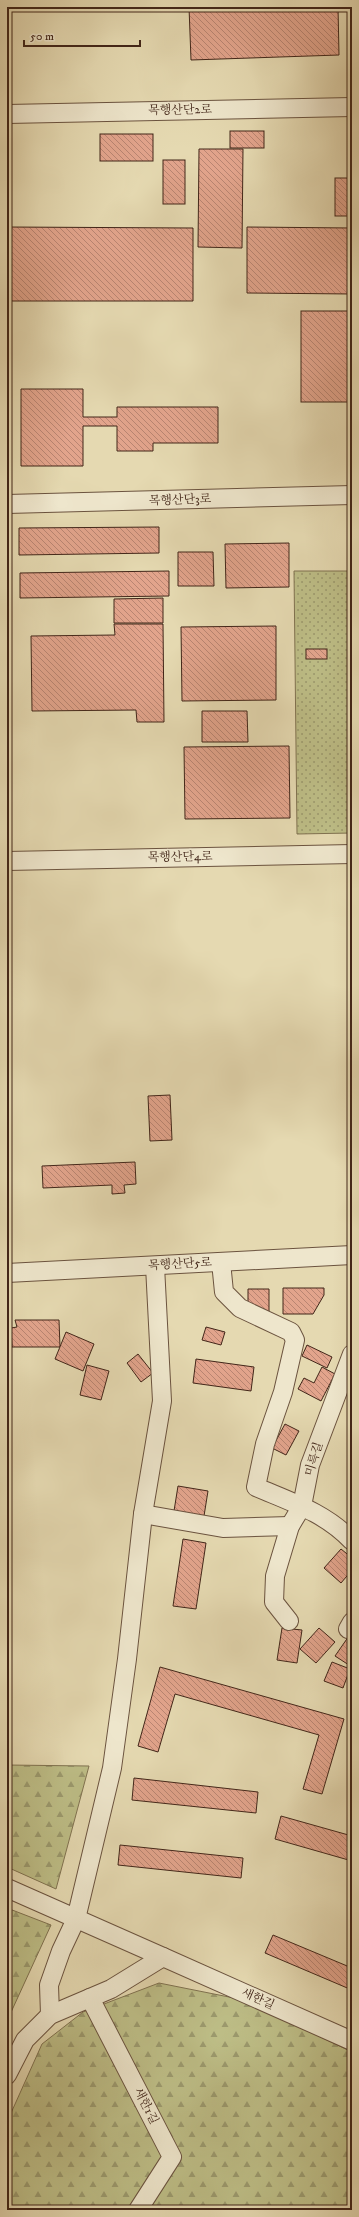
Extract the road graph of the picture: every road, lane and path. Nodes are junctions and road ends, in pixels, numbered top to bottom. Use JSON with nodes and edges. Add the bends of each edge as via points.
{"nodes":[{"id":1,"x":352,"y":107,"type":"edge"},
{"id":2,"x":7,"y":114,"type":"edge"},
{"id":3,"x":352,"y":495,"type":"edge"},
{"id":4,"x":7,"y":504,"type":"edge"},
{"id":5,"x":352,"y":854,"type":"edge"},
{"id":6,"x":7,"y":861,"type":"edge"},
{"id":7,"x":352,"y":1254,"type":"edge"},
{"id":8,"x":221,"y":1262,"type":"junction"},
{"id":9,"x":155,"y":1266,"type":"junction"},
{"id":10,"x":7,"y":1273,"type":"edge"},
{"id":11,"x":352,"y":1354,"type":"edge"},
{"id":12,"x":302,"y":1506,"type":"junction"},
{"id":13,"x":143,"y":1514,"type":"junction"},
{"id":14,"x":345,"y":1524,"type":"edge"},
{"id":15,"x":290,"y":1526,"type":"junction"},
{"id":16,"x":352,"y":1541,"type":"edge"},
{"id":17,"x":289,"y":1622,"type":"dead end"},
{"id":18,"x":7,"y":1888,"type":"edge"},
{"id":19,"x":76,"y":1919,"type":"junction"},
{"id":20,"x":163,"y":1957,"type":"junction"},
{"id":21,"x":90,"y":1998,"type":"junction"},
{"id":22,"x":50,"y":2015,"type":"junction"},
{"id":23,"x":352,"y":2041,"type":"edge"},
{"id":24,"x":7,"y":2075,"type":"edge"},
{"id":25,"x":138,"y":2210,"type":"edge"}],
"edges":[{"from":1,"to":2,"type":"street","name":"목행산단2로"},
{"from":3,"to":4,"type":"street","name":"목행산단3로"},
{"from":5,"to":6,"type":"street","name":"목행산단4로"},
{"from":7,"to":8,"type":"street","name":"목행산단5로"},
{"from":8,"to":9,"type":"street","name":"목행산단5로"},
{"from":8,"to":12,"type":"street","via":[[224,1292],[240,1308],[291,1332],[295,1340],[283,1392],[265,1444],[256,1487]]},
{"from":9,"to":10,"type":"street","name":"목행산단5로"},
{"from":9,"to":13,"type":"street","via":[[162,1401]]},
{"from":11,"to":12,"type":"street","name":"미륵길","via":[[310,1465]]},
{"from":12,"to":14,"type":"street"},
{"from":12,"to":15,"type":"street","name":"미륵길"},
{"from":13,"to":15,"type":"street","via":[[223,1528]]},
{"from":13,"to":19,"type":"street","via":[[112,1768]]},
{"from":14,"to":16,"type":"street"},
{"from":15,"to":17,"type":"street","name":"미륵길","via":[[275,1576],[274,1602]]},
{"from":18,"to":19,"type":"street","name":"새한길"},
{"from":19,"to":20,"type":"street","name":"새한길"},
{"from":19,"to":22,"type":"street","via":[[49,1985]]},
{"from":20,"to":21,"type":"street","via":[[111,1989]]},
{"from":20,"to":23,"type":"street","name":"새한길"},
{"from":21,"to":22,"type":"street"},
{"from":21,"to":25,"type":"street","name":"새한1길","via":[[172,2158]]},
{"from":22,"to":24,"type":"street","via":[[25,2040]]}]}
